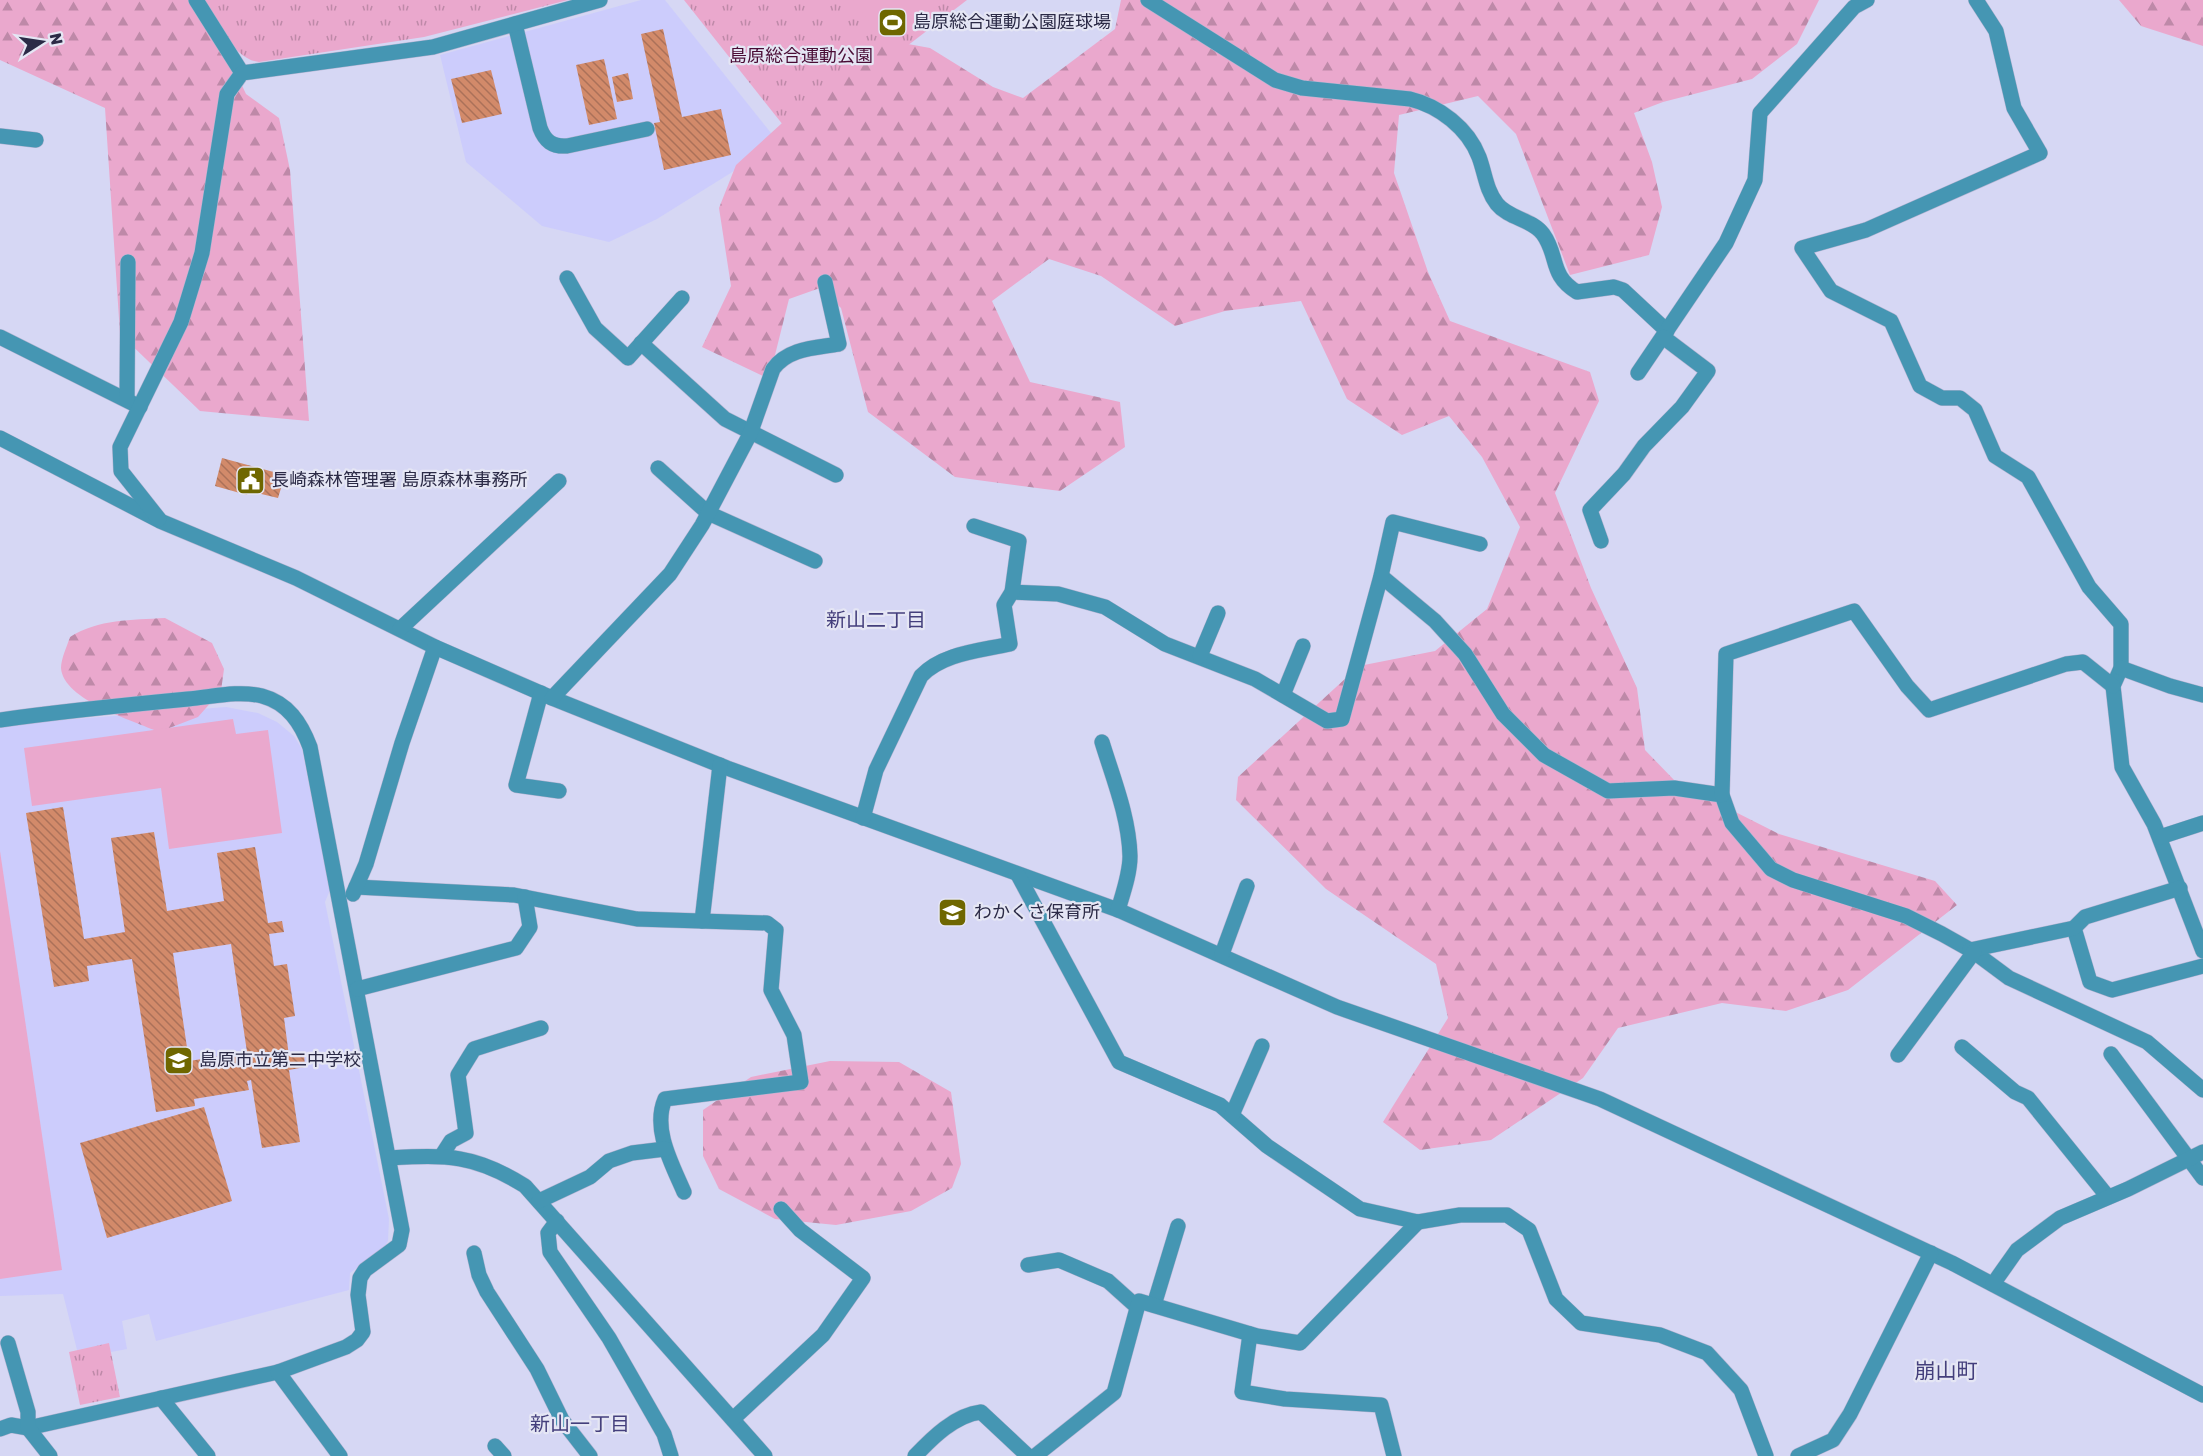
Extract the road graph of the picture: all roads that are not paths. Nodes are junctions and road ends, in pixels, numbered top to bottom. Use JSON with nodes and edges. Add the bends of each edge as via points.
{"nodes":[{"id":1,"x":196,"y":0,"type":"edge"},
{"id":2,"x":600,"y":0,"type":"edge"},
{"id":3,"x":1148,"y":0,"type":"edge"},
{"id":4,"x":1867,"y":0,"type":"edge"},
{"id":5,"x":1976,"y":0,"type":"edge"},
{"id":6,"x":515,"y":24,"type":"junction"},
{"id":7,"x":242,"y":73,"type":"junction"},
{"id":8,"x":647,"y":129,"type":"dead end"},
{"id":9,"x":0,"y":136,"type":"edge"},
{"id":10,"x":36,"y":140,"type":"dead end"},
{"id":11,"x":128,"y":262,"type":"dead end"},
{"id":12,"x":567,"y":278,"type":"dead end"},
{"id":13,"x":825,"y":282,"type":"dead end"},
{"id":14,"x":682,"y":298,"type":"dead end"},
{"id":15,"x":1665,"y":334,"type":"junction"},
{"id":16,"x":0,"y":338,"type":"edge"},
{"id":17,"x":641,"y":344,"type":"junction"},
{"id":18,"x":1638,"y":373,"type":"dead end"},
{"id":19,"x":134,"y":404,"type":"junction"},
{"id":20,"x":750,"y":434,"type":"junction"},
{"id":21,"x":0,"y":438,"type":"edge"},
{"id":22,"x":658,"y":468,"type":"dead end"},
{"id":23,"x":836,"y":476,"type":"dead end"},
{"id":24,"x":559,"y":480,"type":"dead end"},
{"id":25,"x":708,"y":513,"type":"junction"},
{"id":26,"x":160,"y":521,"type":"junction"},
{"id":27,"x":974,"y":526,"type":"dead end"},
{"id":28,"x":1600,"y":541,"type":"dead end"},
{"id":29,"x":1480,"y":544,"type":"dead end"},
{"id":30,"x":816,"y":561,"type":"dead end"},
{"id":31,"x":1381,"y":576,"type":"junction"},
{"id":32,"x":1012,"y":592,"type":"junction"},
{"id":33,"x":1218,"y":613,"type":"dead end"},
{"id":34,"x":400,"y":629,"type":"junction"},
{"id":35,"x":435,"y":646,"type":"junction"},
{"id":36,"x":1303,"y":646,"type":"dead end"},
{"id":37,"x":1200,"y":656,"type":"junction"},
{"id":38,"x":2121,"y":668,"type":"junction"},
{"id":39,"x":2112,"y":686,"type":"junction"},
{"id":40,"x":546,"y":695,"type":"junction"},
{"id":41,"x":1283,"y":695,"type":"junction"},
{"id":42,"x":2203,"y":695,"type":"edge"},
{"id":43,"x":0,"y":720,"type":"edge"},
{"id":44,"x":1102,"y":742,"type":"dead end"},
{"id":45,"x":720,"y":765,"type":"junction"},
{"id":46,"x":559,"y":791,"type":"dead end"},
{"id":47,"x":1722,"y":795,"type":"junction"},
{"id":48,"x":863,"y":818,"type":"junction"},
{"id":49,"x":2203,"y":823,"type":"edge"},
{"id":50,"x":2160,"y":837,"type":"junction"},
{"id":51,"x":1018,"y":875,"type":"junction"},
{"id":52,"x":1247,"y":886,"type":"dead end"},
{"id":53,"x":356,"y":887,"type":"junction"},
{"id":54,"x":2180,"y":888,"type":"junction"},
{"id":55,"x":525,"y":897,"type":"junction"},
{"id":56,"x":1118,"y":910,"type":"junction"},
{"id":57,"x":343,"y":916,"type":"junction"},
{"id":58,"x":702,"y":921,"type":"junction"},
{"id":59,"x":2074,"y":928,"type":"junction"},
{"id":60,"x":1972,"y":951,"type":"junction"},
{"id":61,"x":2203,"y":951,"type":"edge"},
{"id":62,"x":1222,"y":954,"type":"junction"},
{"id":63,"x":2203,"y":966,"type":"edge"},
{"id":64,"x":357,"y":989,"type":"junction"},
{"id":65,"x":541,"y":1028,"type":"dead end"},
{"id":66,"x":1262,"y":1046,"type":"dead end"},
{"id":67,"x":1962,"y":1047,"type":"dead end"},
{"id":68,"x":2111,"y":1054,"type":"dead end"},
{"id":69,"x":1898,"y":1055,"type":"dead end"},
{"id":70,"x":2203,"y":1090,"type":"edge"},
{"id":71,"x":1232,"y":1115,"type":"junction"},
{"id":72,"x":665,"y":1149,"type":"junction"},
{"id":73,"x":2203,"y":1152,"type":"edge"},
{"id":74,"x":442,"y":1155,"type":"junction"},
{"id":75,"x":389,"y":1158,"type":"junction"},
{"id":76,"x":2188,"y":1159,"type":"junction"},
{"id":77,"x":2203,"y":1178,"type":"edge"},
{"id":78,"x":684,"y":1191,"type":"dead end"},
{"id":79,"x":2108,"y":1197,"type":"junction"},
{"id":80,"x":539,"y":1201,"type":"junction"},
{"id":81,"x":781,"y":1209,"type":"dead end"},
{"id":82,"x":557,"y":1221,"type":"junction"},
{"id":83,"x":1418,"y":1222,"type":"junction"},
{"id":84,"x":1178,"y":1226,"type":"dead end"},
{"id":85,"x":474,"y":1253,"type":"dead end"},
{"id":86,"x":1931,"y":1253,"type":"junction"},
{"id":87,"x":1028,"y":1265,"type":"dead end"},
{"id":88,"x":1993,"y":1284,"type":"junction"},
{"id":89,"x":1154,"y":1305,"type":"junction"},
{"id":90,"x":1137,"y":1307,"type":"junction"},
{"id":91,"x":1250,"y":1334,"type":"junction"},
{"id":92,"x":8,"y":1343,"type":"dead end"},
{"id":93,"x":278,"y":1372,"type":"junction"},
{"id":94,"x":2203,"y":1395,"type":"edge"},
{"id":95,"x":161,"y":1398,"type":"junction"},
{"id":96,"x":733,"y":1419,"type":"junction"},
{"id":97,"x":28,"y":1428,"type":"junction"},
{"id":98,"x":0,"y":1429,"type":"edge"},
{"id":99,"x":50,"y":1456,"type":"edge"},
{"id":100,"x":208,"y":1456,"type":"edge"},
{"id":101,"x":340,"y":1456,"type":"edge"},
{"id":102,"x":591,"y":1456,"type":"edge"},
{"id":103,"x":671,"y":1456,"type":"edge"},
{"id":104,"x":765,"y":1456,"type":"edge"},
{"id":105,"x":915,"y":1456,"type":"edge"},
{"id":106,"x":1028,"y":1456,"type":"edge"},
{"id":107,"x":1035,"y":1456,"type":"edge"},
{"id":108,"x":1394,"y":1456,"type":"edge"},
{"id":109,"x":1766,"y":1456,"type":"edge"},
{"id":110,"x":1798,"y":1456,"type":"edge"}],
"edges":[{"from":1,"to":7,"type":"street"},
{"from":2,"to":6,"type":"street"},
{"from":3,"to":15,"type":"street","via":[[1275,80],[1302,88],[1410,99],[1440,111],[1468,137],[1497,204],[1542,232],[1562,281],[1577,292],[1614,287],[1623,290]]},
{"from":4,"to":15,"type":"street","via":[[1854,8],[1760,113],[1755,180],[1726,243]]},
{"from":5,"to":38,"type":"street","via":[[1996,31],[2014,108],[2040,153],[1866,230],[1802,248],[1831,291],[1891,321],[1920,386],[1942,398],[1960,398],[1975,410],[1995,456],[2028,477],[2089,587],[2121,624]]},
{"from":6,"to":7,"type":"street","via":[[433,47]]},
{"from":6,"to":8,"type":"street","via":[[540,128],[548,142],[567,146]]},
{"from":7,"to":19,"type":"street","via":[[227,94],[201,253],[181,322]]},
{"from":9,"to":10,"type":"street"},
{"from":11,"to":19,"type":"street"},
{"from":12,"to":17,"type":"street","via":[[595,328],[628,358]]},
{"from":13,"to":20,"type":"street","via":[[839,344],[787,354],[779,361]]},
{"from":14,"to":17,"type":"street"},
{"from":15,"to":18,"type":"street"},
{"from":15,"to":28,"type":"street","via":[[1708,371],[1682,407],[1590,510]]},
{"from":16,"to":19,"type":"street"},
{"from":17,"to":20,"type":"street","via":[[725,419]]},
{"from":19,"to":26,"type":"street","via":[[119,459],[126,479]]},
{"from":20,"to":23,"type":"street"},
{"from":20,"to":25,"type":"street"},
{"from":21,"to":26,"type":"street"},
{"from":22,"to":25,"type":"street"},
{"from":24,"to":34,"type":"street"},
{"from":25,"to":30,"type":"street"},
{"from":25,"to":40,"type":"street","via":[[670,574]]},
{"from":26,"to":34,"type":"street","via":[[296,578]]},
{"from":27,"to":32,"type":"street","via":[[1018,541]]},
{"from":29,"to":31,"type":"street","via":[[1393,522]]},
{"from":31,"to":41,"type":"street","via":[[1342,719],[1327,721]]},
{"from":31,"to":47,"type":"street","via":[[1435,621],[1464,654],[1503,714],[1544,756],[1608,791],[1674,788]]},
{"from":32,"to":37,"type":"street","via":[[1058,594],[1105,607],[1165,644]]},
{"from":32,"to":48,"type":"street","via":[[1004,605],[1010,644],[944,659],[921,676],[876,770]]},
{"from":33,"to":37,"type":"street"},
{"from":34,"to":35,"type":"street"},
{"from":35,"to":40,"type":"street"},
{"from":35,"to":53,"type":"street"},
{"from":36,"to":41,"type":"street"},
{"from":37,"to":41,"type":"street"},
{"from":38,"to":39,"type":"street"},
{"from":38,"to":42,"type":"street"},
{"from":39,"to":47,"type":"street","via":[[2083,662],[2066,664],[1929,710],[1907,686],[1854,611],[1726,654]]},
{"from":39,"to":50,"type":"street","via":[[2122,766]]},
{"from":40,"to":45,"type":"street"},
{"from":40,"to":46,"type":"street","via":[[516,785]]},
{"from":43,"to":57,"type":"street","via":[[80,708],[245,693],[277,702],[292,713],[310,747]]},
{"from":44,"to":56,"type":"street","via":[[1123,810],[1130,857]]},
{"from":45,"to":48,"type":"street"},
{"from":45,"to":58,"type":"street"},
{"from":47,"to":60,"type":"street","via":[[1732,823],[1771,869],[1793,880],[1906,916]]},
{"from":48,"to":51,"type":"street"},
{"from":49,"to":50,"type":"street"},
{"from":50,"to":54,"type":"street"},
{"from":51,"to":56,"type":"street"},
{"from":51,"to":71,"type":"street","via":[[1119,1062],[1220,1105]]},
{"from":52,"to":62,"type":"street"},
{"from":53,"to":55,"type":"street"},
{"from":53,"to":57,"type":"street"},
{"from":54,"to":59,"type":"street","via":[[2085,917]]},
{"from":54,"to":61,"type":"street"},
{"from":55,"to":58,"type":"street","via":[[636,919]]},
{"from":55,"to":64,"type":"street","via":[[530,927],[516,948]]},
{"from":56,"to":62,"type":"street"},
{"from":57,"to":64,"type":"street"},
{"from":58,"to":72,"type":"street","via":[[767,923],[776,930],[771,990],[794,1035],[801,1082],[665,1099],[660,1111]]},
{"from":59,"to":60,"type":"street"},
{"from":59,"to":63,"type":"street","via":[[2090,982],[2112,990]]},
{"from":60,"to":69,"type":"street"},
{"from":60,"to":70,"type":"street","via":[[2009,978],[2147,1042]]},
{"from":62,"to":86,"type":"street","via":[[1337,1007],[1600,1099]]},
{"from":64,"to":75,"type":"street"},
{"from":65,"to":74,"type":"street","via":[[474,1049],[458,1075],[466,1132],[451,1140]]},
{"from":66,"to":71,"type":"street"},
{"from":67,"to":79,"type":"street","via":[[2015,1092],[2028,1098]]},
{"from":68,"to":76,"type":"street"},
{"from":71,"to":83,"type":"street","via":[[1267,1146],[1360,1209]]},
{"from":72,"to":78,"type":"street"},
{"from":72,"to":80,"type":"street","via":[[632,1153],[609,1161],[590,1177]]},
{"from":73,"to":76,"type":"street"},
{"from":74,"to":75,"type":"street"},
{"from":74,"to":80,"type":"street","via":[[499,1169]]},
{"from":75,"to":93,"type":"street","via":[[402,1238],[394,1251],[365,1270],[360,1278],[363,1332],[346,1347]]},
{"from":76,"to":77,"type":"street"},
{"from":76,"to":79,"type":"street"},
{"from":79,"to":88,"type":"street","via":[[2052,1224],[2018,1250]]},
{"from":80,"to":82,"type":"street"},
{"from":81,"to":96,"type":"street","via":[[800,1230],[863,1278],[823,1335]]},
{"from":82,"to":96,"type":"street"},
{"from":82,"to":103,"type":"street","via":[[548,1233],[550,1252],[609,1338],[664,1434]]},
{"from":83,"to":91,"type":"street","via":[[1300,1343]]},
{"from":83,"to":109,"type":"street","via":[[1460,1215],[1507,1215],[1529,1230],[1556,1299],[1581,1323],[1660,1335],[1707,1353],[1741,1390]]},
{"from":84,"to":89,"type":"street"},
{"from":85,"to":102,"type":"street","via":[[487,1293],[537,1369],[562,1420]]},
{"from":86,"to":88,"type":"street"},
{"from":86,"to":110,"type":"street","via":[[1833,1440]]},
{"from":87,"to":90,"type":"street","via":[[1059,1260],[1107,1281]]},
{"from":88,"to":94,"type":"street"},
{"from":89,"to":90,"type":"street","via":[[1139,1301]]},
{"from":89,"to":91,"type":"street"},
{"from":90,"to":107,"type":"street","via":[[1114,1393]]},
{"from":91,"to":108,"type":"street","via":[[1242,1392],[1381,1405]]},
{"from":92,"to":97,"type":"street","via":[[28,1412]]},
{"from":93,"to":95,"type":"street"},
{"from":93,"to":101,"type":"street"},
{"from":95,"to":97,"type":"street"},
{"from":95,"to":100,"type":"street"},
{"from":96,"to":104,"type":"street"},
{"from":97,"to":98,"type":"street","via":[[11,1425]]},
{"from":97,"to":99,"type":"street"},
{"from":105,"to":106,"type":"street","via":[[935,1435],[971,1413],[981,1412]]}]}
